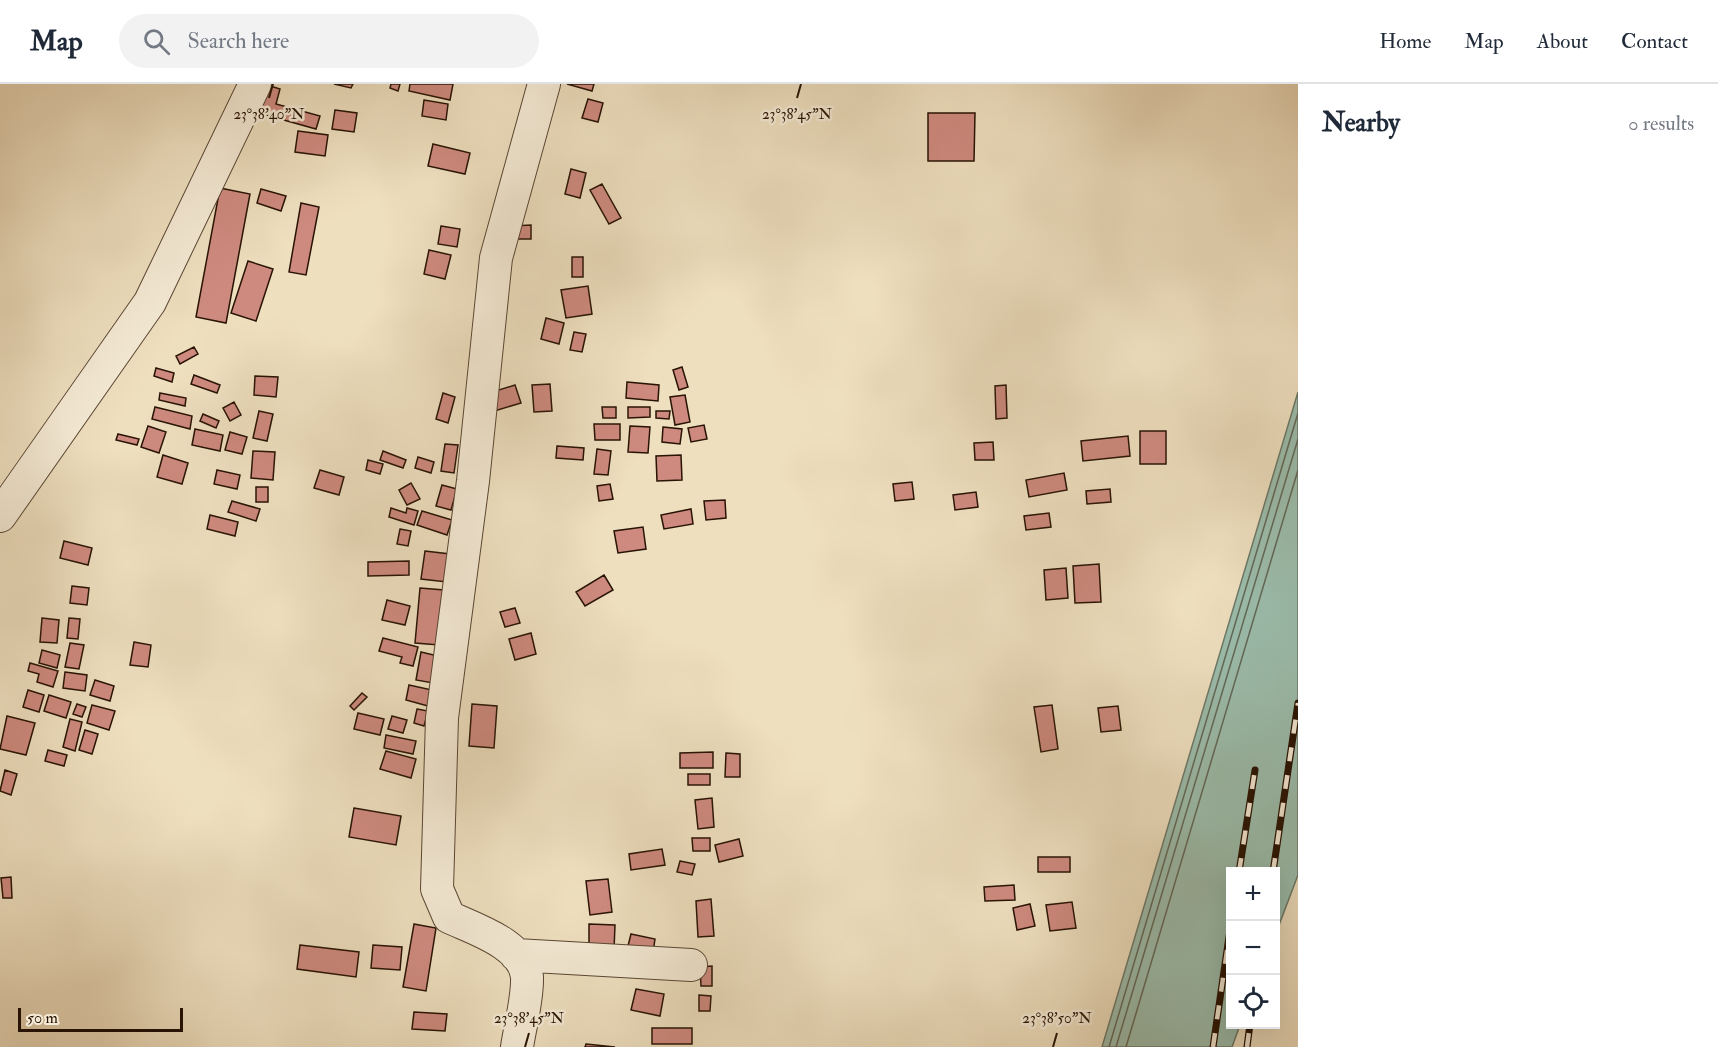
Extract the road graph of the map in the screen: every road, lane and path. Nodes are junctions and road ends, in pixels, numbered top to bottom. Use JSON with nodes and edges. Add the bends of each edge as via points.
{"nodes":[{"id":1,"x":255,"y":84,"type":"edge"},
{"id":2,"x":544,"y":84,"type":"edge"},
{"id":3,"x":0,"y":516,"type":"edge"},
{"id":4,"x":516,"y":955,"type":"junction"},
{"id":5,"x":691,"y":965,"type":"dead end"},
{"id":6,"x":517,"y":1047,"type":"edge"}],
"edges":[{"from":1,"to":3,"type":"street","via":[[150,302]]},
{"from":2,"to":4,"type":"street","via":[[496,258],[442,740],[437,889],[449,917],[501,941]]},
{"from":4,"to":5,"type":"street"},
{"from":4,"to":6,"type":"street","via":[[527,976]]}]}
